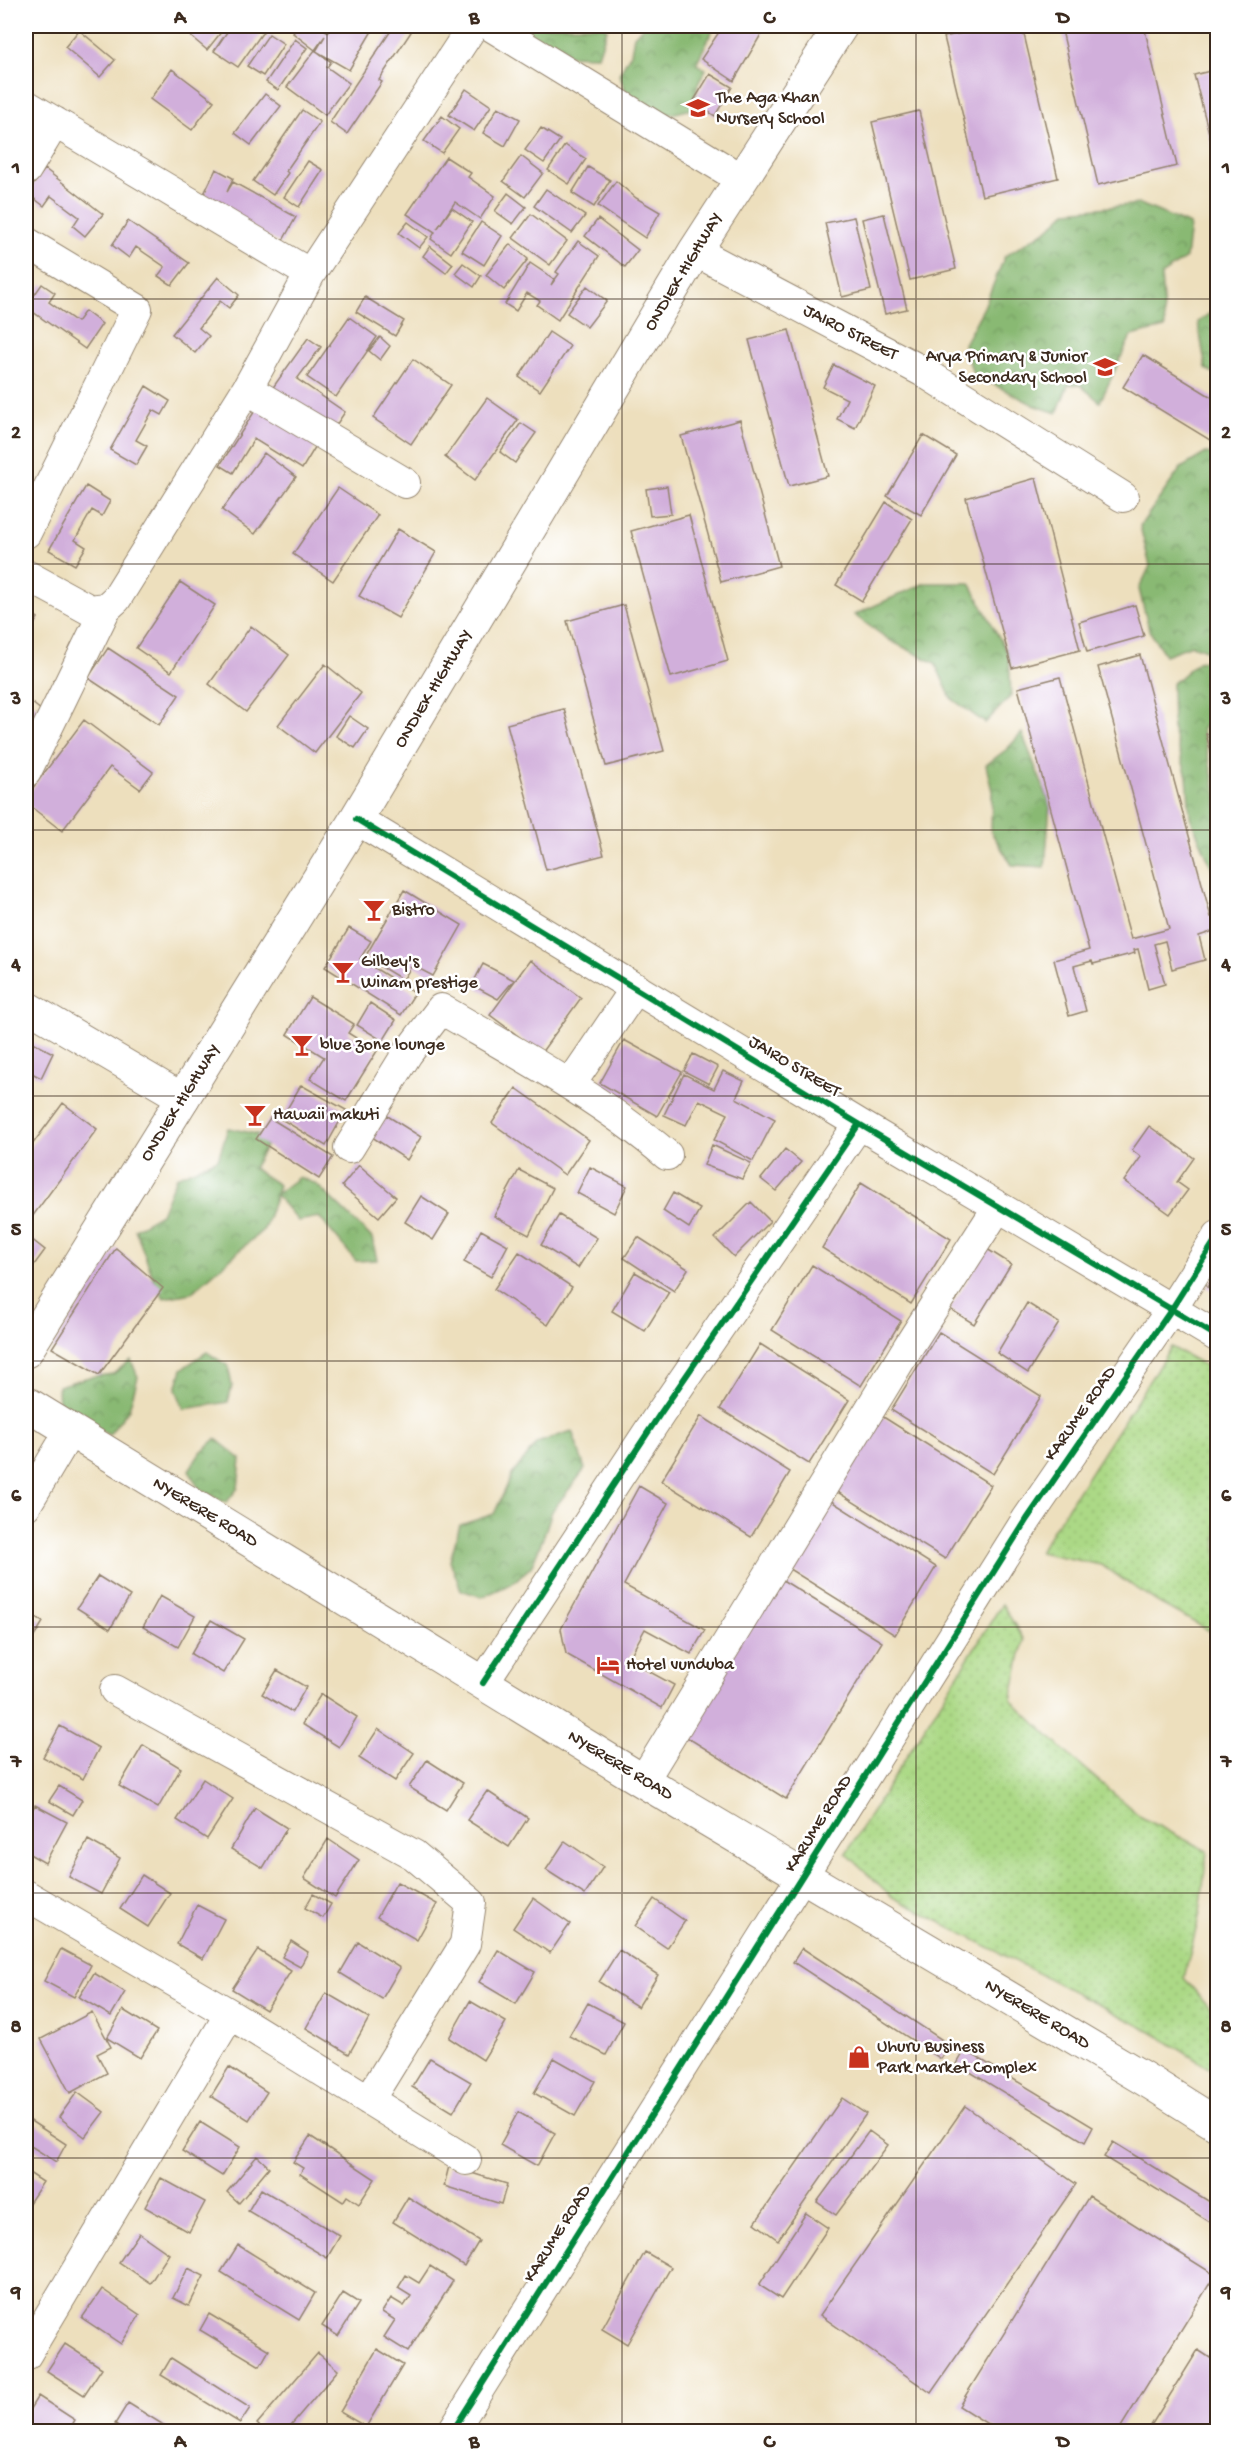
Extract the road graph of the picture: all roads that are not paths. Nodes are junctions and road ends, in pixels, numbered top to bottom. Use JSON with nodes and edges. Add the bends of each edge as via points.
{"nodes":[{"id":1,"x":473,"y":26,"type":"edge"},
{"id":2,"x":491,"y":26,"type":"edge"},
{"id":3,"x":841,"y":26,"type":"edge"},
{"id":4,"x":26,"y":105,"type":"edge"},
{"id":5,"x":55,"y":122,"type":"junction"},
{"id":6,"x":26,"y":170,"type":"edge"},
{"id":7,"x":741,"y":179,"type":"junction"},
{"id":8,"x":26,"y":242,"type":"edge"},
{"id":9,"x":695,"y":251,"type":"junction"},
{"id":10,"x":310,"y":274,"type":"junction"},
{"id":11,"x":248,"y":389,"type":"junction"},
{"id":12,"x":405,"y":483,"type":"dead end"},
{"id":13,"x":1124,"y":497,"type":"dead end"},
{"id":14,"x":26,"y":534,"type":"edge"},
{"id":15,"x":26,"y":575,"type":"edge"},
{"id":16,"x":106,"y":608,"type":"junction"},
{"id":17,"x":26,"y":772,"type":"edge"},
{"id":18,"x":356,"y":819,"type":"junction"},
{"id":19,"x":636,"y":988,"type":"junction"},
{"id":20,"x":26,"y":1006,"type":"edge"},
{"id":21,"x":570,"y":1085,"type":"junction"},
{"id":22,"x":184,"y":1099,"type":"junction"},
{"id":23,"x":859,"y":1124,"type":"junction"},
{"id":24,"x":349,"y":1148,"type":"dead end"},
{"id":25,"x":667,"y":1155,"type":"dead end"},
{"id":26,"x":998,"y":1207,"type":"junction"},
{"id":27,"x":1218,"y":1236,"type":"edge"},
{"id":28,"x":1171,"y":1310,"type":"junction"},
{"id":29,"x":1218,"y":1337,"type":"edge"},
{"id":30,"x":26,"y":1351,"type":"edge"},
{"id":31,"x":26,"y":1403,"type":"edge"},
{"id":32,"x":70,"y":1431,"type":"junction"},
{"id":33,"x":26,"y":1505,"type":"edge"},
{"id":34,"x":483,"y":1683,"type":"junction"},
{"id":35,"x":115,"y":1690,"type":"dead end"},
{"id":36,"x":643,"y":1780,"type":"junction"},
{"id":37,"x":804,"y":1876,"type":"junction"},
{"id":38,"x":26,"y":1894,"type":"edge"},
{"id":39,"x":230,"y":2014,"type":"junction"},
{"id":40,"x":369,"y":2100,"type":"junction"},
{"id":41,"x":1218,"y":2125,"type":"edge"},
{"id":42,"x":466,"y":2160,"type":"dead end"},
{"id":43,"x":26,"y":2355,"type":"edge"},
{"id":44,"x":452,"y":2432,"type":"edge"}],
"edges":[{"from":1,"to":10,"type":"street"},
{"from":2,"to":7,"type":"street"},
{"from":3,"to":7,"type":"main road","name":"ONDIEK HIGHWAY"},
{"from":4,"to":5,"type":"street"},
{"from":5,"to":6,"type":"street"},
{"from":5,"to":10,"type":"street"},
{"from":7,"to":9,"type":"main road","name":"ONDIEK HIGHWAY"},
{"from":8,"to":14,"type":"street","via":[[137,309]]},
{"from":9,"to":13,"type":"street","name":"JAIRO STREET","via":[[922,371]]},
{"from":9,"to":18,"type":"main road","name":"ONDIEK HIGHWAY"},
{"from":10,"to":11,"type":"street"},
{"from":11,"to":12,"type":"street"},
{"from":11,"to":16,"type":"street","via":[[116,599]]},
{"from":15,"to":16,"type":"street","via":[[90,610]]},
{"from":16,"to":17,"type":"street"},
{"from":18,"to":19,"type":"street","name":"JAIRO STREET"},
{"from":18,"to":22,"type":"main road","name":"ONDIEK HIGHWAY"},
{"from":19,"to":21,"type":"street"},
{"from":19,"to":23,"type":"street","name":"JAIRO STREET"},
{"from":20,"to":22,"type":"street"},
{"from":21,"to":24,"type":"street","via":[[441,1009],[407,1054]]},
{"from":21,"to":25,"type":"street"},
{"from":22,"to":30,"type":"main road","name":"ONDIEK HIGHWAY"},
{"from":23,"to":26,"type":"street","name":"JAIRO STREET"},
{"from":23,"to":34,"type":"street","via":[[660,1414]]},
{"from":26,"to":28,"type":"street","name":"JAIRO STREET"},
{"from":26,"to":36,"type":"street"},
{"from":27,"to":28,"type":"street","name":"KARUME ROAD"},
{"from":28,"to":29,"type":"street","name":"JAIRO STREET"},
{"from":28,"to":37,"type":"street","name":"KARUME ROAD","via":[[1027,1518]]},
{"from":31,"to":32,"type":"main road","name":"NYERERE ROAD"},
{"from":32,"to":33,"type":"street"},
{"from":32,"to":34,"type":"main road","name":"NYERERE ROAD"},
{"from":34,"to":36,"type":"main road","name":"NYERERE ROAD"},
{"from":35,"to":40,"type":"street","via":[[414,1855],[471,1903],[465,1944]]},
{"from":36,"to":37,"type":"main road","name":"NYERERE ROAD"},
{"from":37,"to":41,"type":"main road","name":"NYERERE ROAD"},
{"from":37,"to":44,"type":"street","name":"KARUME ROAD"},
{"from":38,"to":39,"type":"street"},
{"from":39,"to":40,"type":"street"},
{"from":39,"to":43,"type":"street"},
{"from":40,"to":42,"type":"street"}]}
